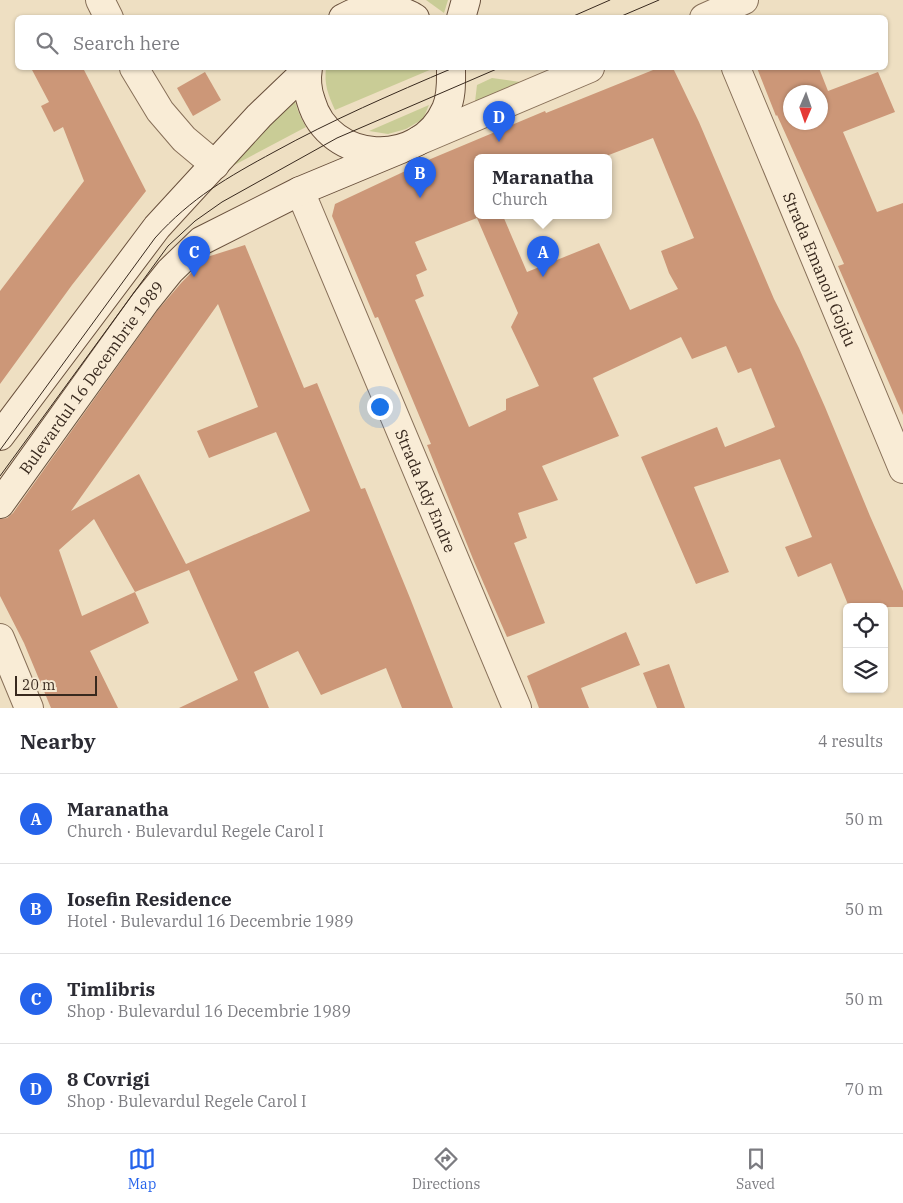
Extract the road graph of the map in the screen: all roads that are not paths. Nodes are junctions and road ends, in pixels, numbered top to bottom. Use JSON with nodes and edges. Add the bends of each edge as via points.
{"nodes":[{"id":1,"x":100,"y":0,"type":"edge"},
{"id":2,"x":351,"y":0,"type":"edge"},
{"id":3,"x":466,"y":0,"type":"edge"},
{"id":4,"x":744,"y":0,"type":"edge"},
{"id":5,"x":108,"y":15,"type":"edge"},
{"id":6,"x":344,"y":15,"type":"edge"},
{"id":7,"x":350,"y":15,"type":"edge"},
{"id":8,"x":410,"y":15,"type":"edge"},
{"id":9,"x":462,"y":15,"type":"edge"},
{"id":10,"x":713,"y":15,"type":"edge"},
{"id":11,"x":135,"y":70,"type":"edge"},
{"id":12,"x":307,"y":70,"type":"edge"},
{"id":13,"x":308,"y":70,"type":"edge"},
{"id":14,"x":451,"y":70,"type":"edge"},
{"id":15,"x":585,"y":70,"type":"edge"},
{"id":16,"x":737,"y":70,"type":"edge"},
{"id":17,"x":410,"y":145,"type":"junction"},
{"id":18,"x":215,"y":165,"type":"junction"},
{"id":19,"x":300,"y":191,"type":"junction"},
{"id":20,"x":0,"y":436,"type":"edge"},
{"id":21,"x":903,"y":469,"type":"edge"},
{"id":22,"x":0,"y":504,"type":"edge"},
{"id":23,"x":0,"y":638,"type":"edge"},
{"id":24,"x":30,"y":708,"type":"edge"},
{"id":25,"x":518,"y":708,"type":"edge"}],
"edges":[{"from":1,"to":5,"type":"street"},
{"from":2,"to":6,"type":"street"},
{"from":3,"to":9,"type":"street"},
{"from":4,"to":10,"type":"street"},
{"from":7,"to":8,"type":"street","via":[[364,9],[387,8]]},
{"from":11,"to":18,"type":"street","via":[[160,111],[184,139]]},
{"from":12,"to":18,"type":"street"},
{"from":13,"to":17,"type":"street","via":[[307,90],[313,108],[323,125],[337,138],[357,149],[379,152]]},
{"from":14,"to":17,"type":"street","via":[[452,88],[446,109],[434,127]]},
{"from":15,"to":17,"type":"street","name":"Bulevardul 16 Decembrie 1989"},
{"from":16,"to":21,"type":"street","name":"Strada Emanoil Gojdu"},
{"from":17,"to":19,"type":"street","name":"Bulevardul 16 Decembrie 1989"},
{"from":18,"to":20,"type":"street","via":[[157,227]]},
{"from":19,"to":22,"type":"street","name":"Bulevardul 16 Decembrie 1989","via":[[201,241],[185,254],[145,302]]},
{"from":19,"to":25,"type":"street","name":"Strada Ady Endre"},
{"from":23,"to":24,"type":"street"}]}
